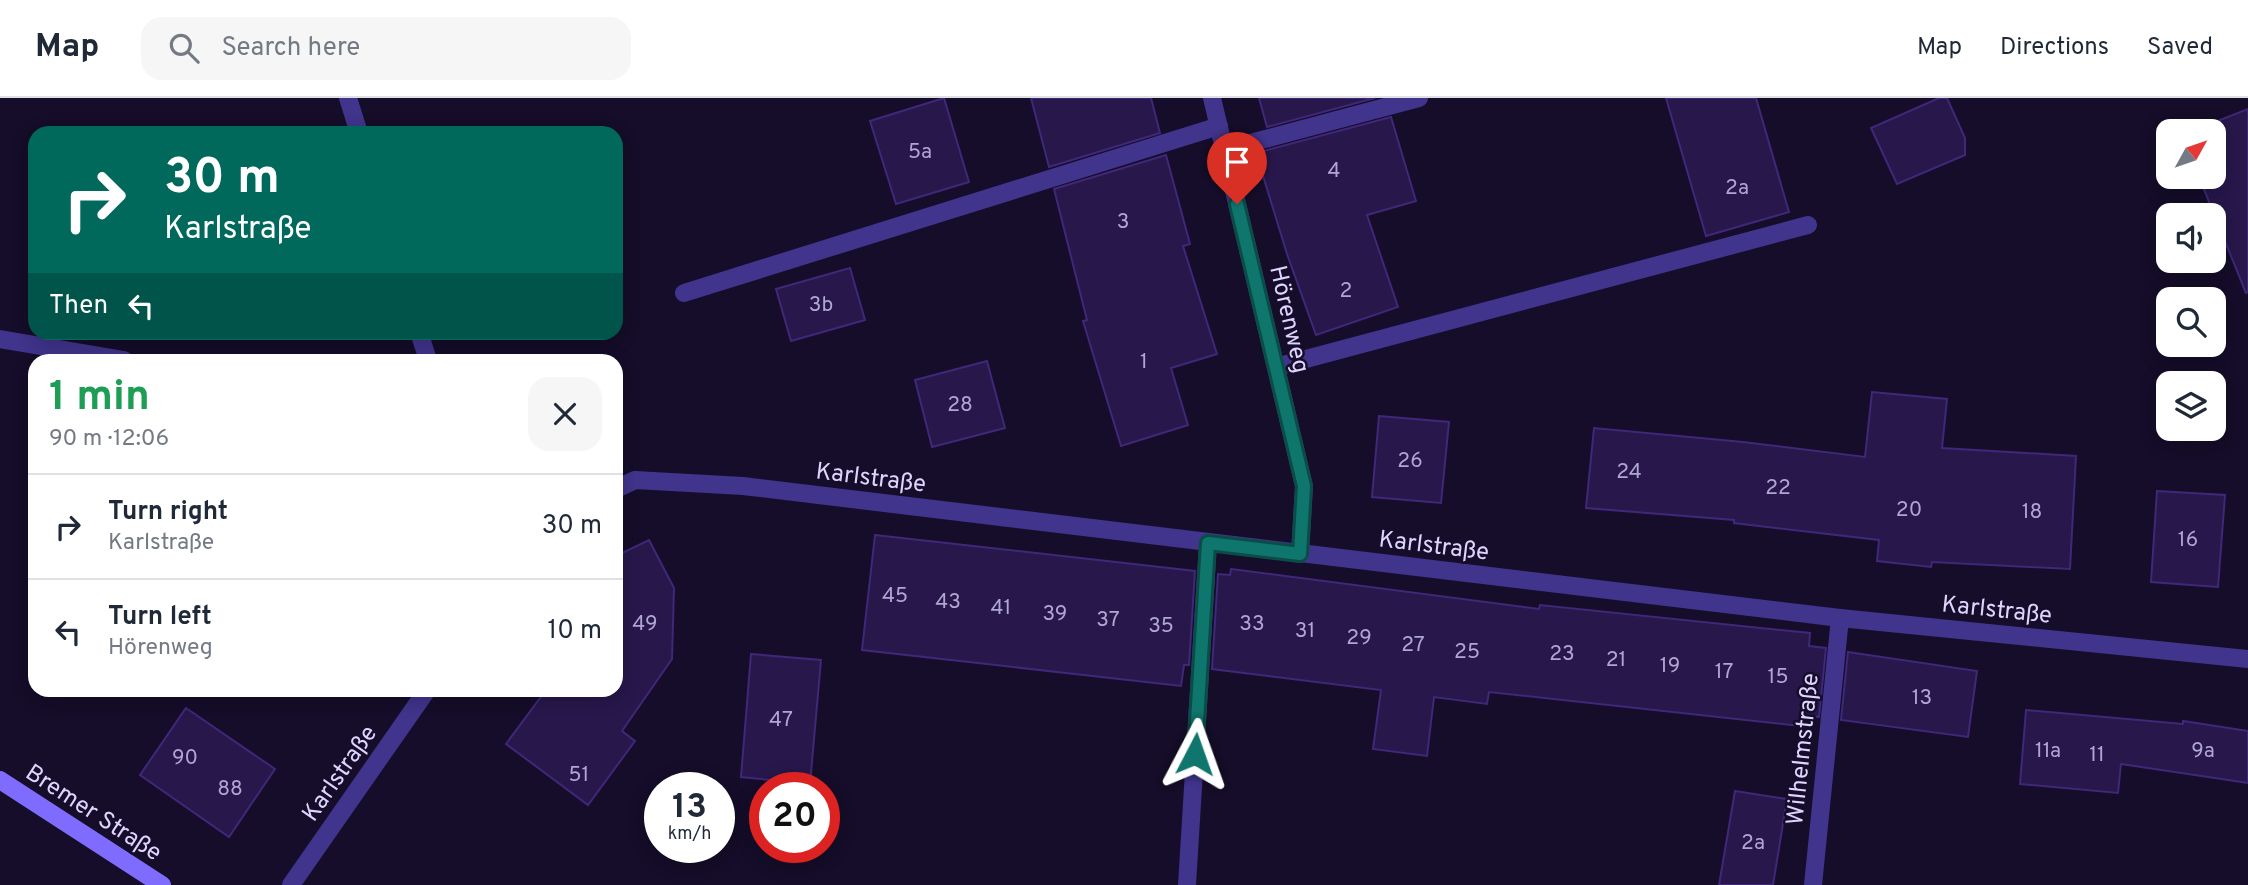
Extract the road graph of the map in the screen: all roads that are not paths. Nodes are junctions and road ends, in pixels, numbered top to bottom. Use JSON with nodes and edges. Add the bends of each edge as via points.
{"nodes":[{"id":1,"x":348,"y":98,"type":"edge"},
{"id":2,"x":1212,"y":98,"type":"edge"},
{"id":3,"x":1419,"y":98,"type":"edge"},
{"id":4,"x":357,"y":126,"type":"edge"},
{"id":5,"x":1219,"y":126,"type":"junction"},
{"id":6,"x":1224,"y":150,"type":"junction"},
{"id":7,"x":1808,"y":225,"type":"dead end"},
{"id":8,"x":684,"y":293,"type":"dead end"},
{"id":9,"x":0,"y":339,"type":"edge"},
{"id":10,"x":89,"y":354,"type":"edge"},
{"id":11,"x":1276,"y":367,"type":"junction"},
{"id":12,"x":623,"y":486,"type":"edge"},
{"id":13,"x":1208,"y":543,"type":"junction"},
{"id":14,"x":1300,"y":554,"type":"junction"},
{"id":15,"x":1840,"y":618,"type":"junction"},
{"id":16,"x":2248,"y":659,"type":"edge"},
{"id":17,"x":422,"y":697,"type":"edge"},
{"id":18,"x":0,"y":780,"type":"edge"},
{"id":19,"x":162,"y":885,"type":"edge"},
{"id":20,"x":291,"y":885,"type":"edge"},
{"id":21,"x":1187,"y":885,"type":"edge"},
{"id":22,"x":1813,"y":885,"type":"edge"}],
"edges":[{"from":1,"to":4,"type":"street"},
{"from":2,"to":5,"type":"street","name":"Hörenweg"},
{"from":3,"to":6,"type":"street"},
{"from":5,"to":6,"type":"street","name":"Hörenweg"},
{"from":5,"to":8,"type":"street"},
{"from":6,"to":11,"type":"street","name":"Hörenweg"},
{"from":7,"to":11,"type":"street"},
{"from":9,"to":10,"type":"street"},
{"from":11,"to":14,"type":"street","name":"Hörenweg","via":[[1304,486]]},
{"from":12,"to":13,"type":"street","name":"Karlstraße","via":[[635,480],[743,486]]},
{"from":13,"to":14,"type":"street","name":"Karlstraße"},
{"from":13,"to":21,"type":"street"},
{"from":14,"to":15,"type":"street","name":"Karlstraße"},
{"from":15,"to":16,"type":"street","name":"Karlstraße"},
{"from":15,"to":22,"type":"street","name":"Wilhelmstraße"},
{"from":17,"to":20,"type":"street","name":"Karlstraße"},
{"from":18,"to":19,"type":"street","name":"Bremer Straße"}]}
